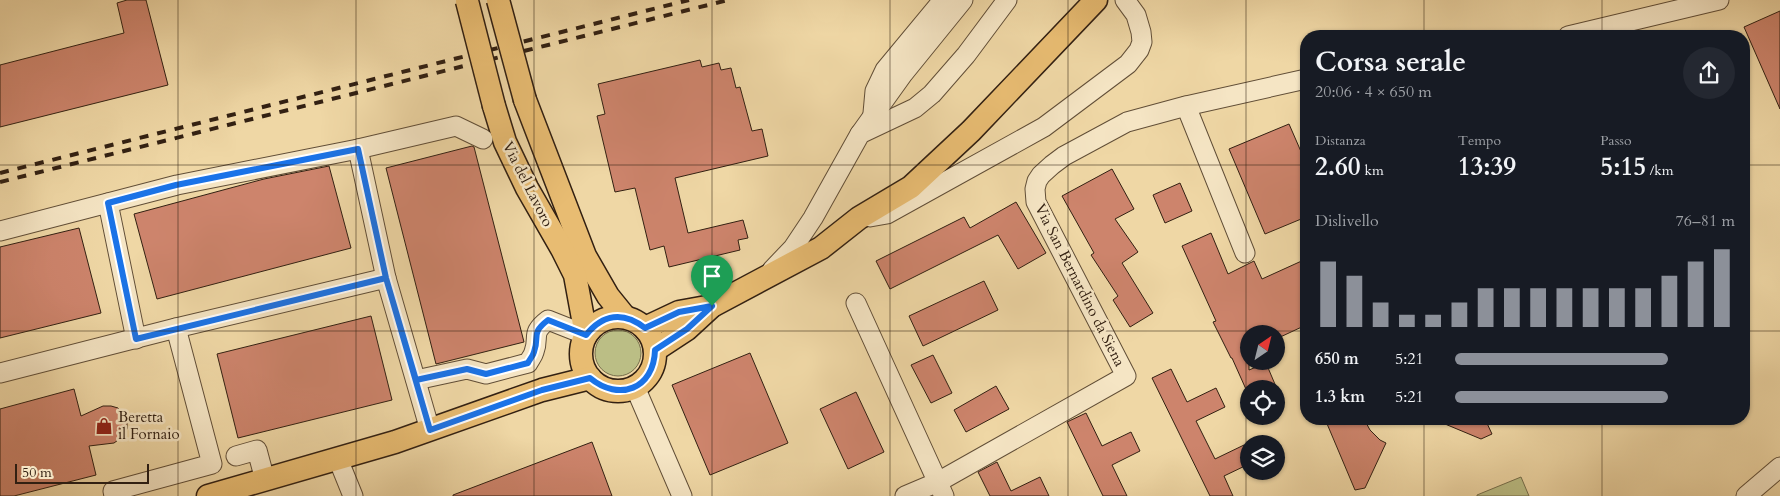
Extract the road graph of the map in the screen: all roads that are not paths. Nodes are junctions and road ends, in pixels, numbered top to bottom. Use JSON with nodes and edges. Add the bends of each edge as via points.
{"nodes":[{"id":1,"x":467,"y":0,"type":"edge"},
{"id":2,"x":498,"y":0,"type":"edge"},
{"id":3,"x":944,"y":0,"type":"edge"},
{"id":4,"x":963,"y":0,"type":"edge"},
{"id":5,"x":1007,"y":0,"type":"edge"},
{"id":6,"x":1096,"y":0,"type":"edge"},
{"id":7,"x":1125,"y":0,"type":"edge"},
{"id":8,"x":1719,"y":0,"type":"edge"},
{"id":9,"x":1593,"y":30,"type":"edge"},
{"id":10,"x":1300,"y":80,"type":"edge"},
{"id":11,"x":1186,"y":106,"type":"junction"},
{"id":12,"x":872,"y":117,"type":"junction"},
{"id":13,"x":860,"y":134,"type":"junction"},
{"id":14,"x":483,"y":139,"type":"dead end"},
{"id":15,"x":358,"y":149,"type":"junction"},
{"id":16,"x":108,"y":203,"type":"junction"},
{"id":17,"x":860,"y":218,"type":"junction"},
{"id":18,"x":0,"y":231,"type":"edge"},
{"id":19,"x":1245,"y":253,"type":"dead end"},
{"id":20,"x":386,"y":278,"type":"junction"},
{"id":21,"x":762,"y":278,"type":"junction"},
{"id":22,"x":856,"y":303,"type":"dead end"},
{"id":23,"x":712,"y":306,"type":"junction"},
{"id":24,"x":625,"y":317,"type":"junction"},
{"id":25,"x":176,"y":328,"type":"junction"},
{"id":26,"x":645,"y":328,"type":"junction"},
{"id":27,"x":586,"y":335,"type":"junction"},
{"id":28,"x":136,"y":339,"type":"junction"},
{"id":29,"x":655,"y":350,"type":"junction"},
{"id":30,"x":581,"y":357,"type":"junction"},
{"id":31,"x":0,"y":373,"type":"edge"},
{"id":32,"x":590,"y":378,"type":"junction"},
{"id":33,"x":416,"y":380,"type":"junction"},
{"id":34,"x":635,"y":387,"type":"junction"},
{"id":35,"x":542,"y":390,"type":"junction"},
{"id":36,"x":430,"y":430,"type":"junction"},
{"id":37,"x":236,"y":456,"type":"dead end"},
{"id":38,"x":338,"y":459,"type":"junction"},
{"id":39,"x":1780,"y":467,"type":"edge"},
{"id":40,"x":265,"y":480,"type":"junction"},
{"id":41,"x":941,"y":489,"type":"edge"},
{"id":42,"x":114,"y":496,"type":"edge"},
{"id":43,"x":208,"y":496,"type":"edge"},
{"id":44,"x":353,"y":496,"type":"edge"},
{"id":45,"x":682,"y":496,"type":"edge"},
{"id":46,"x":905,"y":496,"type":"edge"},
{"id":47,"x":1746,"y":496,"type":"edge"}],
"edges":[{"from":1,"to":27,"type":"main road","name":"Via del Lavoro","bridge":true,"via":[[505,142],[575,276]]},
{"from":2,"to":24,"type":"main road","name":"Via del Lavoro","bridge":true,"via":[[525,100],[585,256],[608,296]]},
{"from":3,"to":12,"type":"street","via":[[885,70],[876,92]]},
{"from":4,"to":12,"type":"street"},
{"from":5,"to":13,"type":"street","via":[[932,94],[915,108]]},
{"from":6,"to":17,"type":"main road","via":[[971,131],[911,187]]},
{"from":7,"to":17,"type":"street","via":[[1136,15],[1142,42],[1128,64],[1044,127],[887,214]]},
{"from":8,"to":9,"type":"street"},
{"from":10,"to":11,"type":"street","name":"Via San Bernardino da Siena"},
{"from":11,"to":19,"type":"street"},
{"from":11,"to":41,"type":"street","name":"Via San Bernardino da Siena","via":[[1127,122],[1064,156],[1041,175],[1035,189],[1036,202],[1126,376]]},
{"from":12,"to":13,"type":"street"},
{"from":13,"to":21,"type":"street","via":[[793,248]]},
{"from":14,"to":15,"type":"street","via":[[456,126]]},
{"from":15,"to":16,"type":"street","via":[[176,185]]},
{"from":15,"to":20,"type":"street"},
{"from":16,"to":18,"type":"street"},
{"from":16,"to":28,"type":"street"},
{"from":17,"to":21,"type":"main road","via":[[820,248]]},
{"from":20,"to":25,"type":"street"},
{"from":20,"to":33,"type":"street"},
{"from":21,"to":23,"type":"main road"},
{"from":22,"to":41,"type":"street"},
{"from":23,"to":26,"type":"main road","via":[[679,312]]},
{"from":23,"to":29,"type":"main road","via":[[687,329]]},
{"from":24,"to":26,"type":"main road"},
{"from":24,"to":27,"type":"main road","via":[[603,320]]},
{"from":25,"to":28,"type":"street"},
{"from":25,"to":42,"type":"street","via":[[212,464],[113,491]]},
{"from":26,"to":29,"type":"main road"},
{"from":27,"to":30,"type":"main road"},
{"from":27,"to":33,"type":"street","via":[[548,320],[539,327],[535,351],[528,363],[486,374],[467,369]]},
{"from":28,"to":31,"type":"street"},
{"from":29,"to":34,"type":"main road","via":[[651,372]]},
{"from":30,"to":32,"type":"main road"},
{"from":30,"to":35,"type":"main road"},
{"from":32,"to":34,"type":"main road","via":[[611,390]]},
{"from":32,"to":35,"type":"main road"},
{"from":33,"to":36,"type":"street"},
{"from":34,"to":45,"type":"street"},
{"from":35,"to":36,"type":"main road"},
{"from":36,"to":38,"type":"main road"},
{"from":37,"to":40,"type":"street","via":[[257,450]]},
{"from":38,"to":40,"type":"main road"},
{"from":38,"to":44,"type":"street"},
{"from":39,"to":47,"type":"street"},
{"from":40,"to":43,"type":"main road"},
{"from":41,"to":46,"type":"street","name":"Via San Bernardino da Siena"}]}
